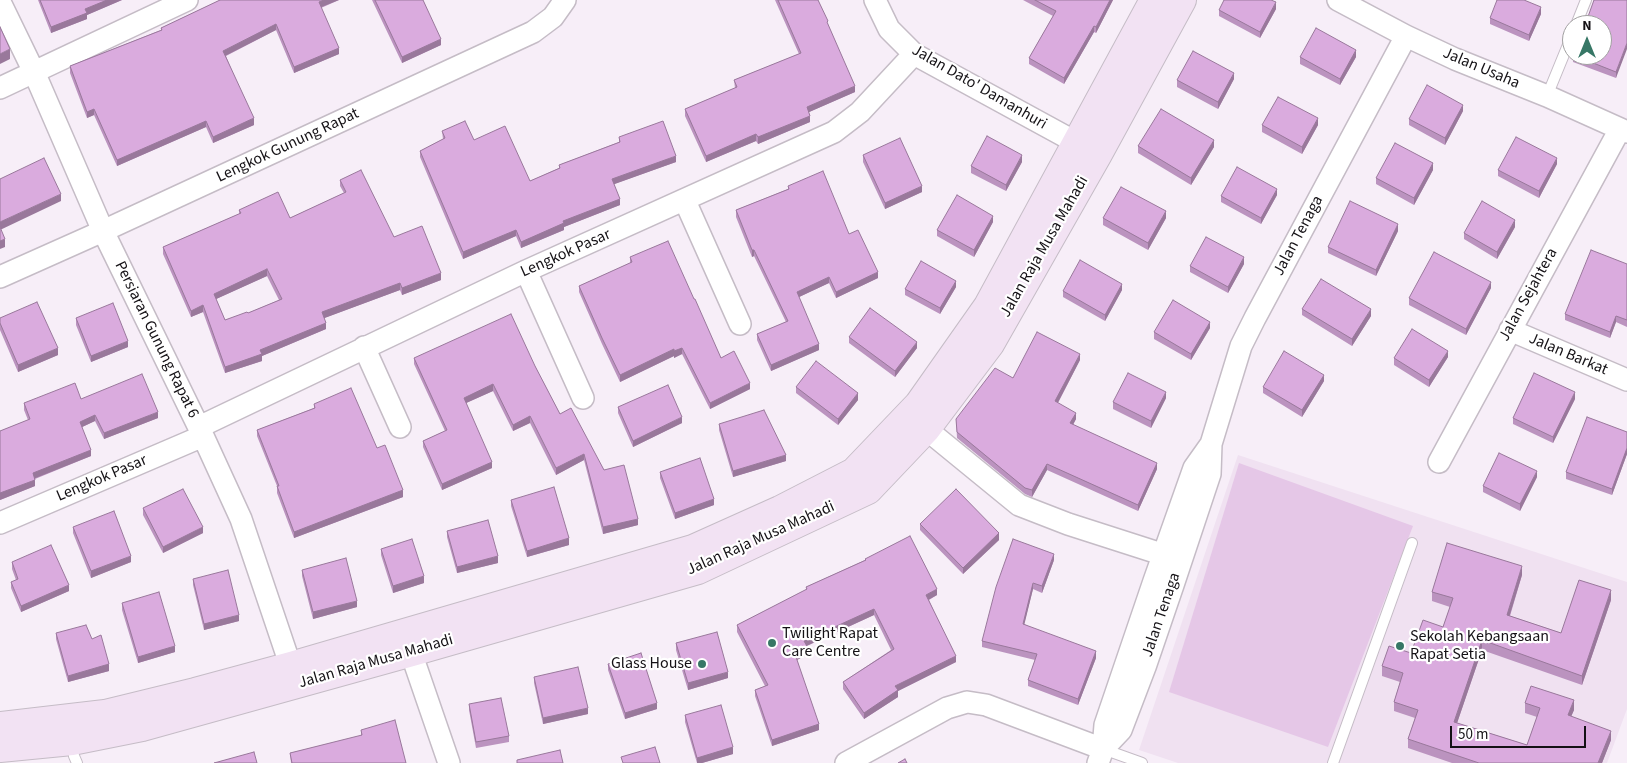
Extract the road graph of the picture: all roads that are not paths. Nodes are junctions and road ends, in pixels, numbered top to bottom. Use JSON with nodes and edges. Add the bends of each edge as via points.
{"nodes":[{"id":1,"x":187,"y":0,"type":"edge"},
{"id":2,"x":565,"y":0,"type":"edge"},
{"id":3,"x":875,"y":0,"type":"edge"},
{"id":4,"x":1154,"y":0,"type":"edge"},
{"id":5,"x":1182,"y":0,"type":"edge"},
{"id":6,"x":1338,"y":0,"type":"edge"},
{"id":7,"x":1586,"y":0,"type":"edge"},
{"id":8,"x":0,"y":2,"type":"edge"},
{"id":9,"x":1580,"y":15,"type":"edge"},
{"id":10,"x":1406,"y":36,"type":"junction"},
{"id":11,"x":914,"y":54,"type":"junction"},
{"id":12,"x":1562,"y":59,"type":"edge"},
{"id":13,"x":34,"y":72,"type":"junction"},
{"id":14,"x":0,"y":88,"type":"edge"},
{"id":15,"x":1547,"y":96,"type":"junction"},
{"id":16,"x":1623,"y":131,"type":"edge"},
{"id":17,"x":1087,"y":148,"type":"junction"},
{"id":18,"x":685,"y":201,"type":"junction"},
{"id":19,"x":103,"y":231,"type":"junction"},
{"id":20,"x":526,"y":271,"type":"junction"},
{"id":21,"x":0,"y":277,"type":"edge"},
{"id":22,"x":740,"y":324,"type":"dead end"},
{"id":23,"x":1510,"y":330,"type":"junction"},
{"id":24,"x":364,"y":347,"type":"junction"},
{"id":25,"x":1627,"y":380,"type":"edge"},
{"id":26,"x":583,"y":398,"type":"dead end"},
{"id":27,"x":400,"y":427,"type":"dead end"},
{"id":28,"x":926,"y":429,"type":"junction"},
{"id":29,"x":201,"y":431,"type":"junction"},
{"id":30,"x":1439,"y":462,"type":"dead end"},
{"id":31,"x":0,"y":523,"type":"edge"},
{"id":32,"x":1412,"y":543,"type":"dead end"},
{"id":33,"x":1172,"y":557,"type":"junction"},
{"id":34,"x":408,"y":642,"type":"junction"},
{"id":35,"x":294,"y":675,"type":"junction"},
{"id":36,"x":0,"y":726,"type":"edge"},
{"id":37,"x":0,"y":748,"type":"edge"},
{"id":38,"x":74,"y":752,"type":"edge"},
{"id":39,"x":1100,"y":756,"type":"edge"},
{"id":40,"x":449,"y":763,"type":"edge"},
{"id":41,"x":846,"y":763,"type":"edge"},
{"id":42,"x":1142,"y":763,"type":"edge"},
{"id":43,"x":1333,"y":763,"type":"edge"}],
"edges":[{"from":1,"to":13,"type":"street"},
{"from":2,"to":19,"type":"street","name":"Lengkok Gunung Rapat","via":[[553,17],[533,32]]},
{"from":3,"to":11,"type":"street","name":"Jalan Dato' Damanhuri","via":[[890,29]]},
{"from":4,"to":17,"type":"main road","name":"Jalan Raja Musa Mahadi"},
{"from":5,"to":17,"type":"main road","name":"Jalan Raja Musa Mahadi"},
{"from":6,"to":10,"type":"street","name":"Jalan Usaha"},
{"from":7,"to":9,"type":"lane"},
{"from":8,"to":13,"type":"street","name":"Persiaran Gunung Rapat 6"},
{"from":10,"to":15,"type":"street","name":"Jalan Usaha"},
{"from":10,"to":33,"type":"street","name":"Jalan Tenaga","via":[[1241,346],[1211,444],[1210,474],[1189,510]]},
{"from":11,"to":17,"type":"street","name":"Jalan Dato' Damanhuri"},
{"from":11,"to":18,"type":"street","name":"Lengkok Pasar","via":[[860,112],[834,132]]},
{"from":12,"to":15,"type":"lane"},
{"from":13,"to":14,"type":"street"},
{"from":13,"to":19,"type":"street","name":"Persiaran Gunung Rapat 6"},
{"from":15,"to":16,"type":"street","name":"Jalan Usaha"},
{"from":16,"to":23,"type":"street","name":"Jalan Sejahtera"},
{"from":17,"to":28,"type":"main road","name":"Jalan Raja Musa Mahadi","via":[[990,344]]},
{"from":17,"to":34,"type":"main road","name":"Jalan Raja Musa Mahadi","via":[[988,306],[919,404],[854,472],[693,549]]},
{"from":18,"to":20,"type":"street","name":"Lengkok Pasar"},
{"from":18,"to":22,"type":"street"},
{"from":19,"to":21,"type":"street","name":"Lengkok Gunung Rapat"},
{"from":19,"to":29,"type":"street","name":"Persiaran Gunung Rapat 6"},
{"from":20,"to":24,"type":"street","name":"Lengkok Pasar"},
{"from":20,"to":26,"type":"street"},
{"from":23,"to":25,"type":"street","name":"Jalan Barkat"},
{"from":23,"to":30,"type":"street","name":"Jalan Sejahtera"},
{"from":24,"to":27,"type":"street"},
{"from":24,"to":29,"type":"street","name":"Lengkok Pasar"},
{"from":28,"to":33,"type":"street","via":[[1019,505]]},
{"from":28,"to":34,"type":"main road","name":"Jalan Raja Musa Mahadi","via":[[868,490],[698,570]]},
{"from":29,"to":31,"type":"street","name":"Lengkok Pasar"},
{"from":29,"to":35,"type":"street","name":"Persiaran Gunung Rapat 6","via":[[241,519]]},
{"from":32,"to":43,"type":"lane"},
{"from":33,"to":39,"type":"street","name":"Jalan Tenaga","via":[[1136,663],[1121,730]]},
{"from":34,"to":35,"type":"main road","name":"Jalan Raja Musa Mahadi"},
{"from":34,"to":40,"type":"street"},
{"from":35,"to":36,"type":"main road","name":"Jalan Raja Musa Mahadi","via":[[105,714]]},
{"from":35,"to":38,"type":"main road","name":"Jalan Raja Musa Mahadi"},
{"from":37,"to":38,"type":"main road","name":"Jalan Raja Musa Mahadi"},
{"from":39,"to":41,"type":"street","via":[[986,705],[967,702],[947,708]]},
{"from":39,"to":42,"type":"lane"}]}
